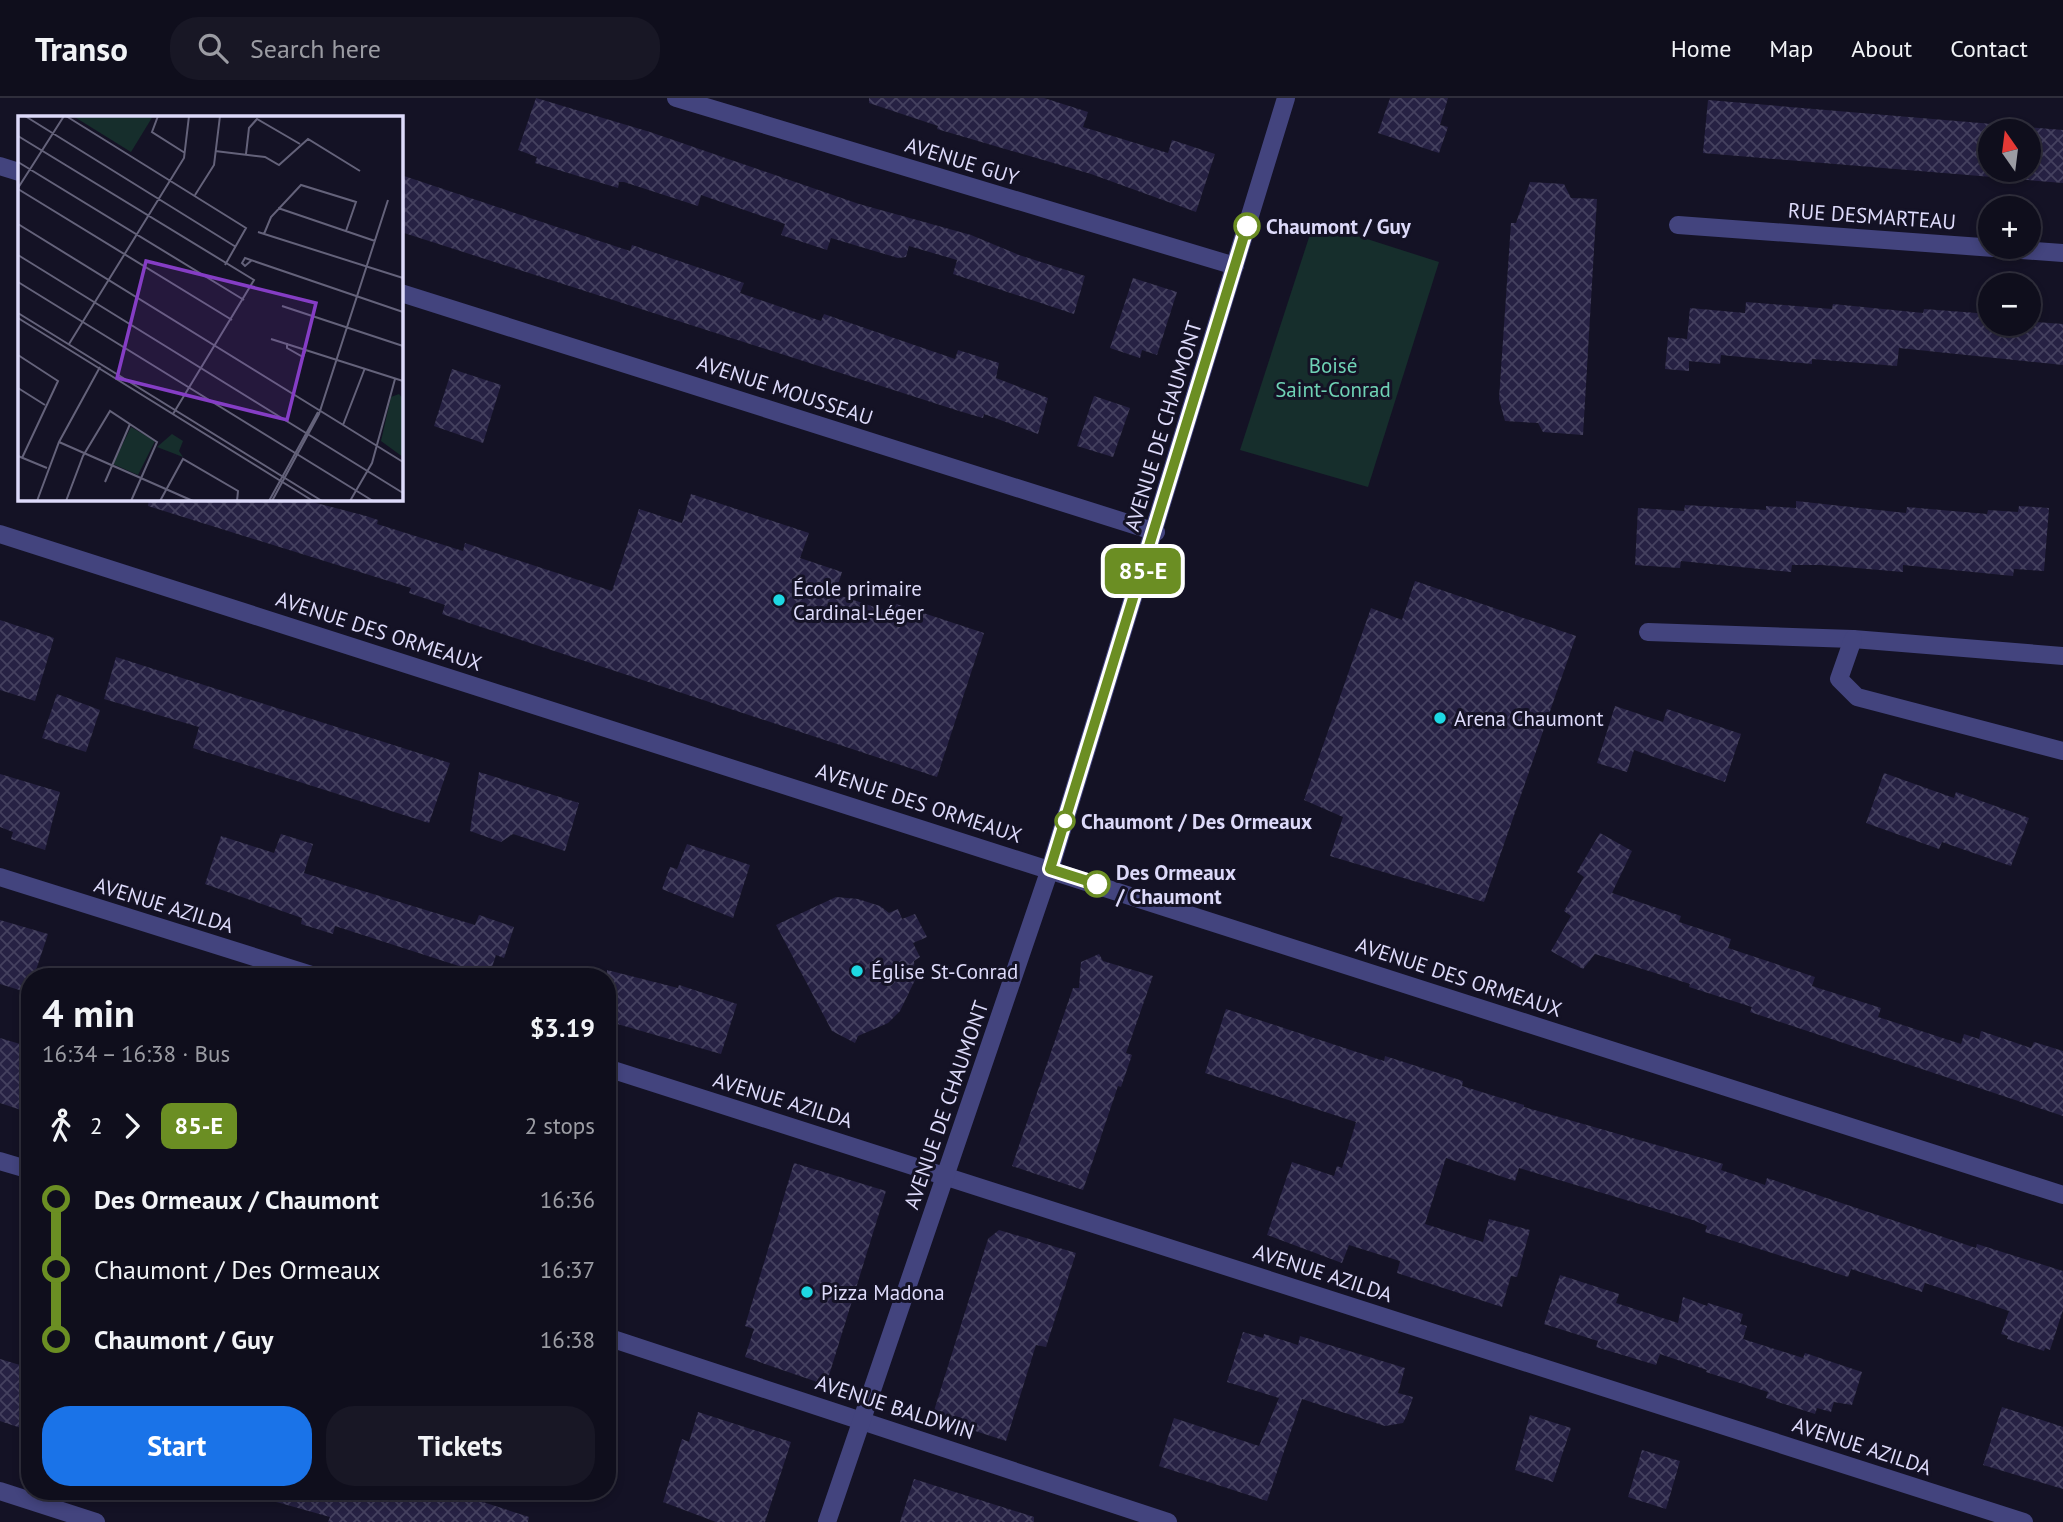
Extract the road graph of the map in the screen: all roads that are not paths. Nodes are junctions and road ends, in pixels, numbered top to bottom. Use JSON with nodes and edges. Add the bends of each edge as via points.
{"nodes":[{"id":1,"x":676,"y":98,"type":"edge"},
{"id":2,"x":1286,"y":98,"type":"edge"},
{"id":3,"x":0,"y":166,"type":"edge"},
{"id":4,"x":18,"y":172,"type":"edge"},
{"id":5,"x":1678,"y":225,"type":"dead end"},
{"id":6,"x":2063,"y":253,"type":"edge"},
{"id":7,"x":1235,"y":266,"type":"junction"},
{"id":8,"x":402,"y":293,"type":"edge"},
{"id":9,"x":1156,"y":532,"type":"junction"},
{"id":10,"x":0,"y":534,"type":"edge"},
{"id":11,"x":1648,"y":632,"type":"dead end"},
{"id":12,"x":1853,"y":639,"type":"junction"},
{"id":13,"x":2063,"y":656,"type":"edge"},
{"id":14,"x":2063,"y":751,"type":"edge"},
{"id":15,"x":1050,"y":869,"type":"junction"},
{"id":16,"x":0,"y":877,"type":"edge"},
{"id":17,"x":290,"y":968,"type":"edge"},
{"id":18,"x":616,"y":1071,"type":"edge"},
{"id":19,"x":0,"y":1161,"type":"edge"},
{"id":20,"x":21,"y":1167,"type":"edge"},
{"id":21,"x":946,"y":1175,"type":"junction"},
{"id":22,"x":2063,"y":1195,"type":"edge"},
{"id":23,"x":616,"y":1340,"type":"edge"},
{"id":24,"x":862,"y":1419,"type":"junction"},
{"id":25,"x":0,"y":1491,"type":"edge"},
{"id":26,"x":21,"y":1498,"type":"edge"},
{"id":27,"x":28,"y":1500,"type":"edge"},
{"id":28,"x":96,"y":1522,"type":"edge"},
{"id":29,"x":827,"y":1522,"type":"edge"},
{"id":30,"x":1168,"y":1522,"type":"edge"},
{"id":31,"x":2024,"y":1522,"type":"edge"}],
"edges":[{"from":1,"to":7,"type":"street","name":"AVENUE GUY"},
{"from":2,"to":7,"type":"street","name":"AVENUE DE CHAUMONT"},
{"from":3,"to":4,"type":"street"},
{"from":5,"to":6,"type":"street","name":"RUE DESMARTEAU"},
{"from":7,"to":9,"type":"street","name":"AVENUE DE CHAUMONT"},
{"from":8,"to":9,"type":"street","name":"AVENUE MOUSSEAU"},
{"from":9,"to":15,"type":"street","name":"AVENUE DE CHAUMONT"},
{"from":10,"to":15,"type":"street","name":"AVENUE DES ORMEAUX"},
{"from":11,"to":12,"type":"street"},
{"from":12,"to":13,"type":"street"},
{"from":12,"to":14,"type":"street","via":[[1839,679],[1857,697]]},
{"from":15,"to":21,"type":"street","name":"AVENUE DE CHAUMONT"},
{"from":15,"to":22,"type":"street","name":"AVENUE DES ORMEAUX"},
{"from":16,"to":17,"type":"street","name":"AVENUE AZILDA"},
{"from":18,"to":21,"type":"street","name":"AVENUE AZILDA"},
{"from":19,"to":20,"type":"street"},
{"from":21,"to":24,"type":"street","name":"AVENUE DE CHAUMONT"},
{"from":21,"to":31,"type":"street","name":"AVENUE AZILDA"},
{"from":23,"to":24,"type":"street","name":"AVENUE BALDWIN"},
{"from":24,"to":29,"type":"street","name":"AVENUE DE CHAUMONT"},
{"from":24,"to":30,"type":"street","name":"AVENUE BALDWIN"},
{"from":25,"to":26,"type":"street"},
{"from":27,"to":28,"type":"street"}]}
